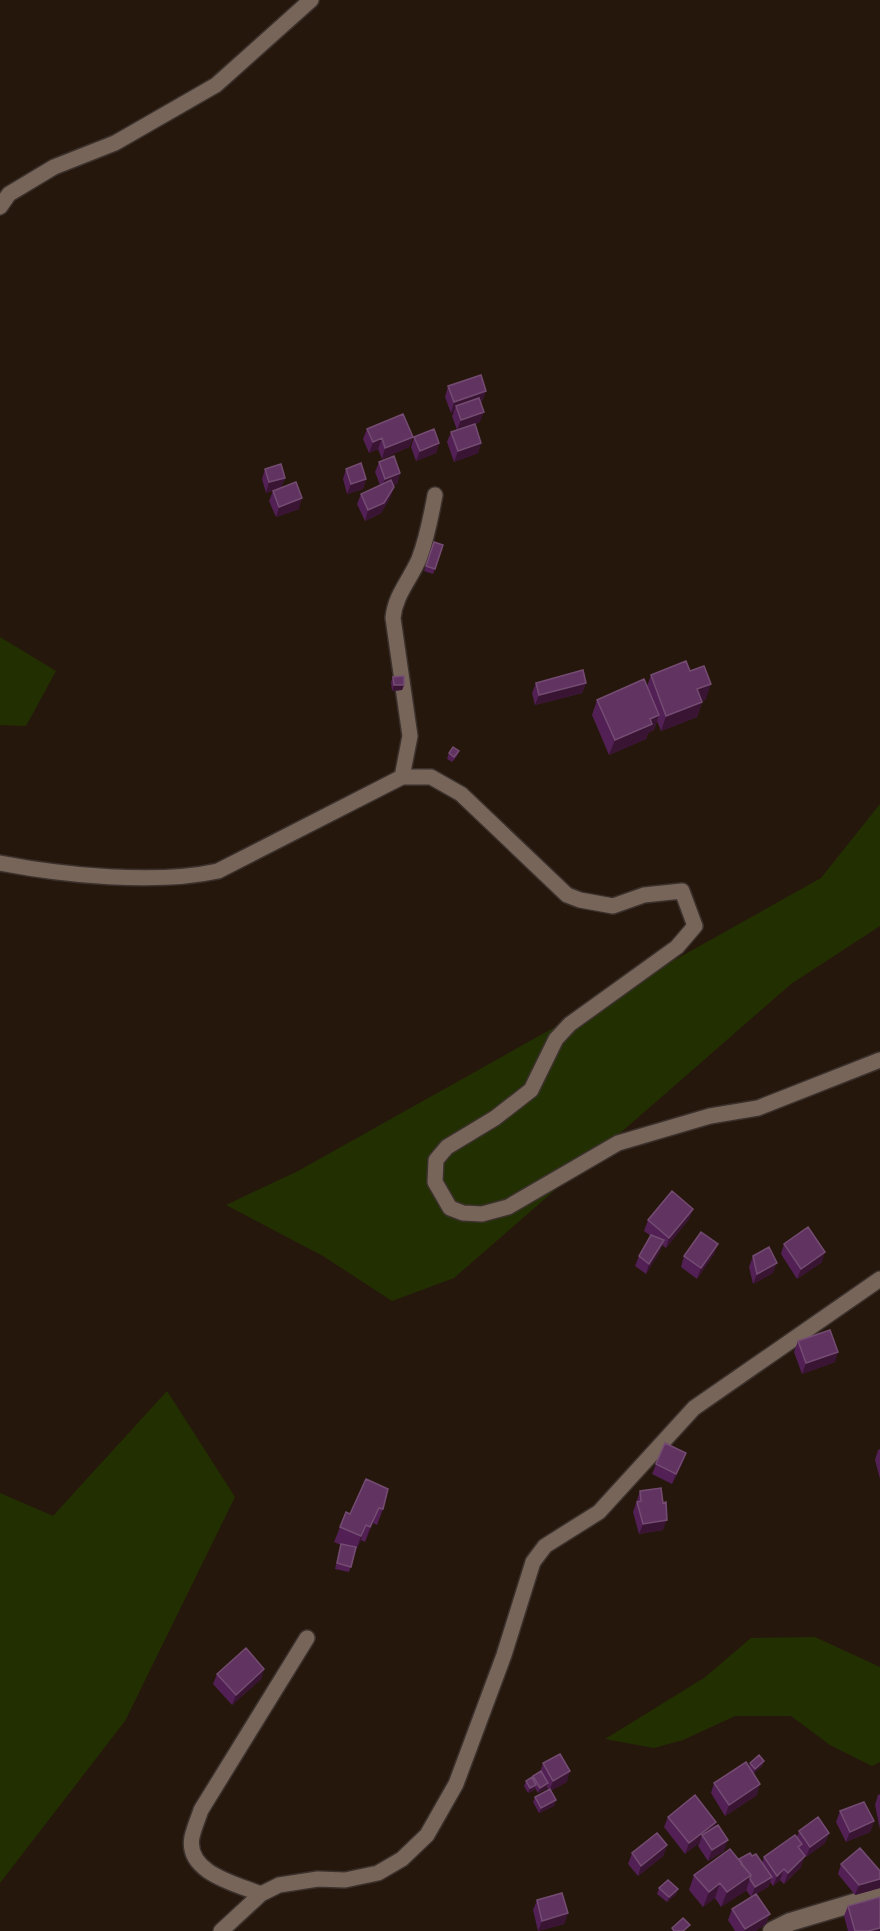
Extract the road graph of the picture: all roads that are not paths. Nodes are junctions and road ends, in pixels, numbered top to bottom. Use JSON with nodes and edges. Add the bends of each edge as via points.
{"nodes":[{"id":1,"x":311,"y":0,"type":"edge"},
{"id":2,"x":0,"y":207,"type":"edge"},
{"id":3,"x":435,"y":495,"type":"dead end"},
{"id":4,"x":402,"y":777,"type":"junction"},
{"id":5,"x":0,"y":862,"type":"edge"},
{"id":6,"x":880,"y":1060,"type":"edge"},
{"id":7,"x":880,"y":1279,"type":"edge"},
{"id":8,"x":307,"y":1638,"type":"dead end"},
{"id":9,"x":261,"y":1894,"type":"junction"},
{"id":10,"x":880,"y":1895,"type":"edge"},
{"id":11,"x":221,"y":1931,"type":"edge"},
{"id":12,"x":772,"y":1931,"type":"edge"}],
"edges":[{"from":1,"to":2,"type":"street","via":[[216,85],[115,143],[54,167],[9,194]]},
{"from":3,"to":4,"type":"street","via":[[427,536],[395,603],[393,618],[410,736]]},
{"from":4,"to":5,"type":"street","via":[[218,871],[200,875],[74,875]]},
{"from":4,"to":6,"type":"street","via":[[430,777],[461,794],[567,895],[613,906],[644,895],[682,891],[695,926],[677,947],[570,1024],[556,1039],[531,1090],[516,1104],[447,1147],[436,1160],[435,1182],[450,1208],[482,1214],[508,1207],[618,1143],[710,1116],[758,1108]]},
{"from":7,"to":9,"type":"street","via":[[694,1408],[599,1512],[545,1546],[533,1562],[504,1655],[456,1784],[427,1836],[402,1859],[378,1873],[279,1885]]},
{"from":8,"to":9,"type":"street","via":[[201,1810],[191,1839],[196,1861],[209,1872]]},
{"from":9,"to":11,"type":"street"},
{"from":10,"to":12,"type":"main road"}]}
